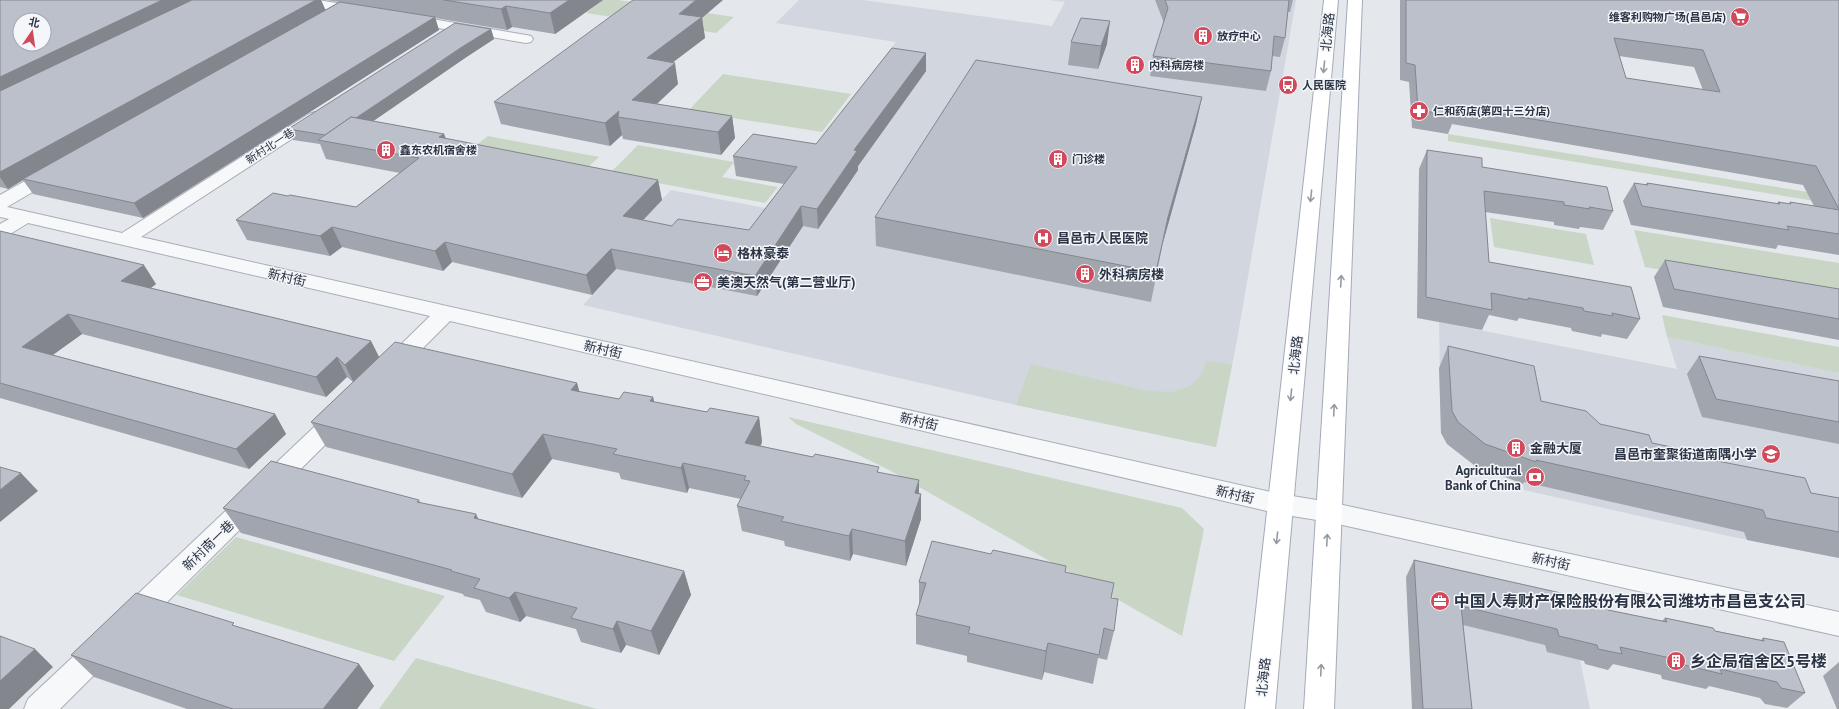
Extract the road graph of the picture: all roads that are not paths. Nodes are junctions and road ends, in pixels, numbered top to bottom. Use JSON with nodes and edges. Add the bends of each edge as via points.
{"nodes":[{"id":1,"x":293,"y":0,"type":"edge"},
{"id":2,"x":1330,"y":0,"type":"edge"},
{"id":3,"x":1355,"y":0,"type":"edge"},
{"id":4,"x":342,"y":8,"type":"junction"},
{"id":5,"x":373,"y":14,"type":"edge"},
{"id":6,"x":396,"y":17,"type":"edge"},
{"id":7,"x":322,"y":20,"type":"edge"},
{"id":8,"x":456,"y":27,"type":"junction"},
{"id":9,"x":526,"y":39,"type":"dead end"},
{"id":10,"x":436,"y":40,"type":"edge"},
{"id":11,"x":330,"y":108,"type":"edge"},
{"id":12,"x":68,"y":164,"type":"edge"},
{"id":13,"x":0,"y":203,"type":"edge"},
{"id":14,"x":0,"y":211,"type":"edge"},
{"id":15,"x":25,"y":217,"type":"junction"},
{"id":16,"x":0,"y":232,"type":"edge"},
{"id":17,"x":124,"y":240,"type":"junction"},
{"id":18,"x":446,"y":313,"type":"junction"},
{"id":19,"x":1280,"y":504,"type":"junction"},
{"id":20,"x":1329,"y":512,"type":"junction"},
{"id":21,"x":1839,"y":624,"type":"edge"},
{"id":22,"x":39,"y":709,"type":"edge"},
{"id":23,"x":1260,"y":709,"type":"edge"},
{"id":24,"x":1319,"y":709,"type":"edge"}],
"edges":[{"from":1,"to":4,"type":"street"},
{"from":2,"to":19,"type":"main road","name":"北海路","one_way":true},
{"from":20,"to":3,"type":"main road","name":"北海路","one_way":true},
{"from":4,"to":5,"type":"street"},
{"from":4,"to":7,"type":"street"},
{"from":6,"to":8,"type":"street"},
{"from":8,"to":9,"type":"street"},
{"from":8,"to":10,"type":"street"},
{"from":11,"to":17,"type":"street","name":"新村北一巷"},
{"from":12,"to":13,"type":"street"},
{"from":14,"to":15,"type":"street","name":"新村街"},
{"from":15,"to":16,"type":"street"},
{"from":15,"to":17,"type":"street","name":"新村街"},
{"from":17,"to":18,"type":"street","name":"新村街"},
{"from":18,"to":19,"type":"street","name":"新村街"},
{"from":18,"to":22,"type":"street","name":"新村南一巷"},
{"from":19,"to":20,"type":"street","name":"新村街"},
{"from":19,"to":23,"type":"main road","name":"北海路","one_way":true},
{"from":20,"to":21,"type":"street","name":"新村街"},
{"from":24,"to":20,"type":"main road","name":"北海路","one_way":true}]}
